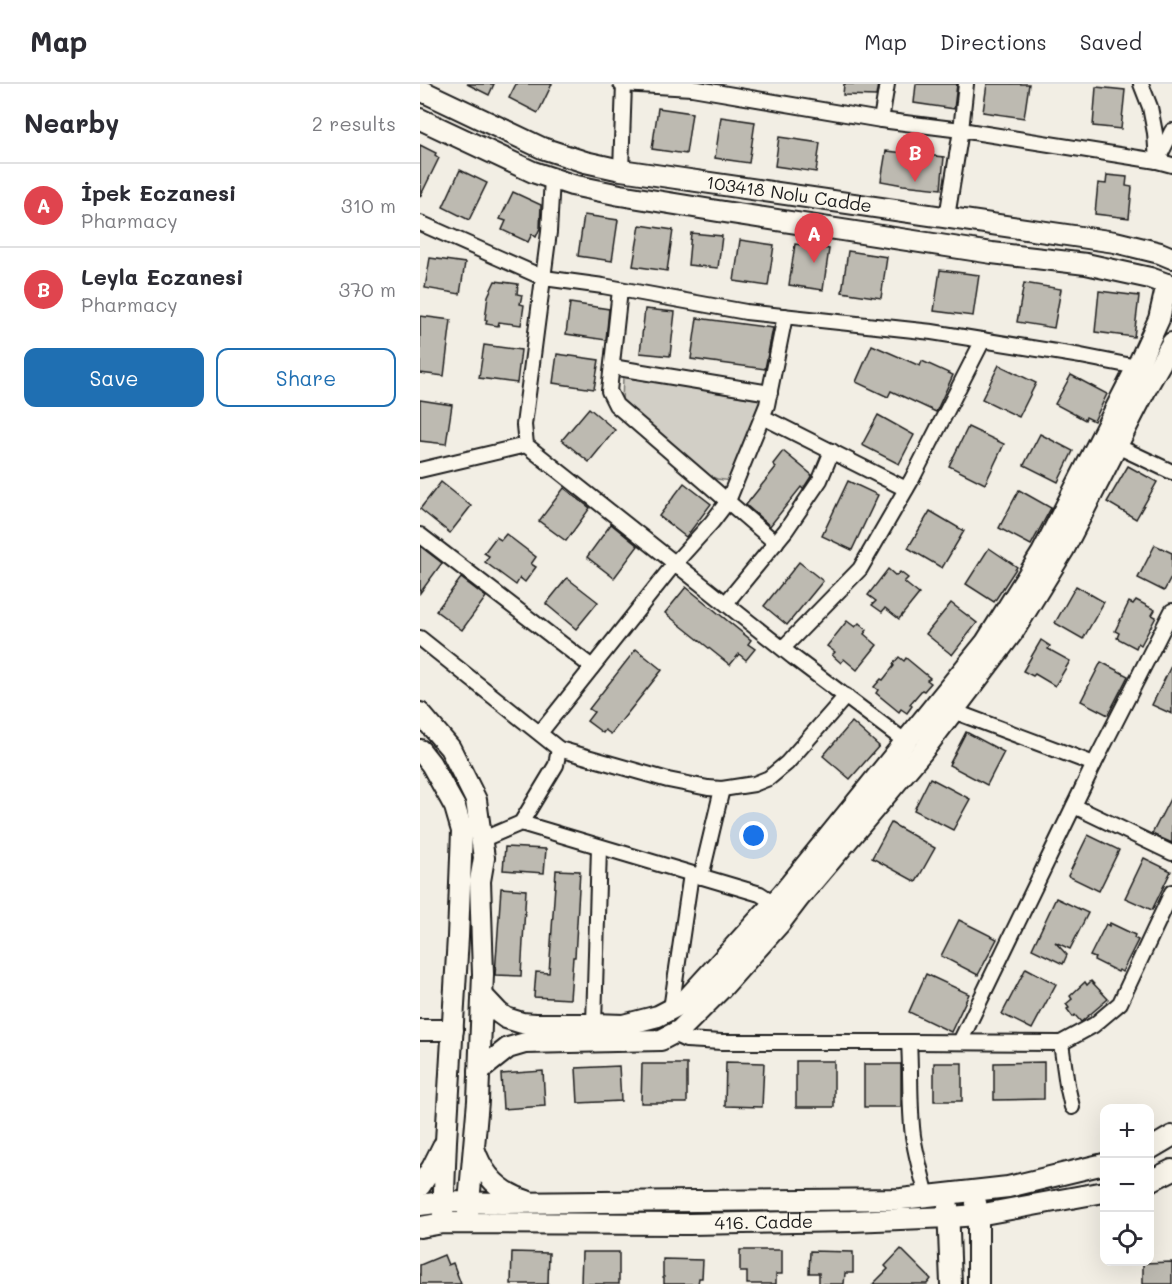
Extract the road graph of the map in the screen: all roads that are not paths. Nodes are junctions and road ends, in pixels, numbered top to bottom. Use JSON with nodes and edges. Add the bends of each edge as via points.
{"nodes":[{"id":1,"x":623,"y":84,"type":"edge"},
{"id":2,"x":760,"y":84,"type":"edge"},
{"id":3,"x":887,"y":84,"type":"edge"},
{"id":4,"x":966,"y":84,"type":"edge"},
{"id":5,"x":1141,"y":84,"type":"edge"},
{"id":6,"x":420,"y":90,"type":"edge"},
{"id":7,"x":758,"y":99,"type":"junction"},
{"id":8,"x":420,"y":119,"type":"edge"},
{"id":9,"x":881,"y":120,"type":"junction"},
{"id":10,"x":960,"y":130,"type":"junction"},
{"id":11,"x":1172,"y":130,"type":"edge"},
{"id":12,"x":1157,"y":161,"type":"junction"},
{"id":13,"x":1172,"y":165,"type":"edge"},
{"id":14,"x":621,"y":170,"type":"junction"},
{"id":15,"x":552,"y":178,"type":"junction"},
{"id":16,"x":947,"y":217,"type":"junction"},
{"id":17,"x":420,"y":223,"type":"edge"},
{"id":18,"x":1172,"y":258,"type":"edge"},
{"id":19,"x":544,"y":278,"type":"junction"},
{"id":20,"x":1169,"y":285,"type":"edge"},
{"id":21,"x":620,"y":290,"type":"junction"},
{"id":22,"x":784,"y":316,"type":"junction"},
{"id":23,"x":983,"y":340,"type":"junction"},
{"id":24,"x":1172,"y":343,"type":"edge"},
{"id":25,"x":1137,"y":366,"type":"junction"},
{"id":26,"x":612,"y":367,"type":"junction"},
{"id":27,"x":770,"y":393,"type":"junction"},
{"id":28,"x":763,"y":417,"type":"junction"},
{"id":29,"x":526,"y":445,"type":"junction"},
{"id":30,"x":1117,"y":446,"type":"junction"},
{"id":31,"x":831,"y":451,"type":"junction"},
{"id":32,"x":420,"y":470,"type":"edge"},
{"id":33,"x":1172,"y":472,"type":"edge"},
{"id":34,"x":906,"y":489,"type":"junction"},
{"id":35,"x":728,"y":501,"type":"junction"},
{"id":36,"x":420,"y":535,"type":"edge"},
{"id":37,"x":776,"y":543,"type":"junction"},
{"id":38,"x":675,"y":563,"type":"junction"},
{"id":39,"x":726,"y":603,"type":"junction"},
{"id":40,"x":1172,"y":611,"type":"edge"},
{"id":41,"x":420,"y":638,"type":"edge"},
{"id":42,"x":783,"y":648,"type":"junction"},
{"id":43,"x":592,"y":667,"type":"junction"},
{"id":44,"x":846,"y":696,"type":"junction"},
{"id":45,"x":953,"y":711,"type":"junction"},
{"id":46,"x":420,"y":713,"type":"edge"},
{"id":47,"x":540,"y":733,"type":"junction"},
{"id":48,"x":906,"y":742,"type":"junction"},
{"id":49,"x":559,"y":749,"type":"junction"},
{"id":50,"x":424,"y":763,"type":"edge"},
{"id":51,"x":1094,"y":764,"type":"junction"},
{"id":52,"x":722,"y":789,"type":"junction"},
{"id":53,"x":1074,"y":806,"type":"junction"},
{"id":54,"x":521,"y":823,"type":"junction"},
{"id":55,"x":481,"y":840,"type":"junction"},
{"id":56,"x":599,"y":847,"type":"junction"},
{"id":57,"x":1172,"y":854,"type":"edge"},
{"id":58,"x":696,"y":875,"type":"junction"},
{"id":59,"x":1172,"y":892,"type":"edge"},
{"id":60,"x":774,"y":903,"type":"junction"},
{"id":61,"x":483,"y":996,"type":"junction"},
{"id":62,"x":671,"y":1009,"type":"junction"},
{"id":63,"x":506,"y":1018,"type":"junction"},
{"id":64,"x":594,"y":1024,"type":"junction"},
{"id":65,"x":420,"y":1030,"type":"edge"},
{"id":66,"x":453,"y":1030,"type":"junction"},
{"id":67,"x":673,"y":1034,"type":"junction"},
{"id":68,"x":909,"y":1042,"type":"junction"},
{"id":69,"x":960,"y":1042,"type":"junction"},
{"id":70,"x":1061,"y":1043,"type":"junction"},
{"id":71,"x":508,"y":1048,"type":"junction"},
{"id":72,"x":479,"y":1071,"type":"junction"},
{"id":73,"x":1072,"y":1107,"type":"dead end"},
{"id":74,"x":1172,"y":1136,"type":"edge"},
{"id":75,"x":446,"y":1141,"type":"junction"},
{"id":76,"x":1154,"y":1146,"type":"edge"},
{"id":77,"x":474,"y":1147,"type":"junction"},
{"id":78,"x":1100,"y":1165,"type":"edge"},
{"id":79,"x":420,"y":1186,"type":"edge"},
{"id":80,"x":975,"y":1191,"type":"junction"},
{"id":81,"x":1100,"y":1193,"type":"edge"},
{"id":82,"x":947,"y":1194,"type":"junction"},
{"id":83,"x":927,"y":1196,"type":"junction"},
{"id":84,"x":443,"y":1202,"type":"junction"},
{"id":85,"x":468,"y":1203,"type":"junction"},
{"id":86,"x":535,"y":1203,"type":"junction"},
{"id":87,"x":420,"y":1205,"type":"edge"},
{"id":88,"x":978,"y":1215,"type":"junction"},
{"id":89,"x":949,"y":1217,"type":"junction"},
{"id":90,"x":443,"y":1223,"type":"junction"},
{"id":91,"x":468,"y":1223,"type":"junction"},
{"id":92,"x":420,"y":1227,"type":"edge"},
{"id":93,"x":951,"y":1284,"type":"edge"},
{"id":94,"x":978,"y":1284,"type":"edge"}],
"edges":[{"from":1,"to":7,"type":"street","via":[[692,88]]},
{"from":1,"to":14,"type":"street"},
{"from":2,"to":7,"type":"street"},
{"from":3,"to":9,"type":"street"},
{"from":4,"to":10,"type":"street"},
{"from":5,"to":12,"type":"street","via":[[1150,107]]},
{"from":6,"to":14,"type":"main road","name":"103418 Nolu Cadde","via":[[542,148]]},
{"from":7,"to":9,"type":"street"},
{"from":8,"to":15,"type":"main road"},
{"from":9,"to":10,"type":"street"},
{"from":10,"to":12,"type":"street"},
{"from":10,"to":16,"type":"street"},
{"from":11,"to":12,"type":"street"},
{"from":12,"to":13,"type":"street"},
{"from":14,"to":16,"type":"main road","name":"103418 Nolu Cadde"},
{"from":15,"to":19,"type":"street"},
{"from":15,"to":20,"type":"main road","via":[[620,195],[718,211],[1086,264]]},
{"from":16,"to":18,"type":"main road","name":"103418 Nolu Cadde","via":[[1115,242]]},
{"from":17,"to":19,"type":"street"},
{"from":19,"to":21,"type":"street"},
{"from":19,"to":29,"type":"street","via":[[524,425]]},
{"from":20,"to":25,"type":"main road","via":[[1159,319]]},
{"from":21,"to":22,"type":"street"},
{"from":21,"to":26,"type":"street"},
{"from":22,"to":23,"type":"street"},
{"from":22,"to":27,"type":"street"},
{"from":23,"to":25,"type":"street"},
{"from":23,"to":34,"type":"street"},
{"from":24,"to":30,"type":"main road"},
{"from":25,"to":48,"type":"main road","via":[[1042,553],[986,642]]},
{"from":26,"to":27,"type":"street"},
{"from":26,"to":35,"type":"street","via":[[609,391],[616,405]]},
{"from":27,"to":28,"type":"street"},
{"from":28,"to":31,"type":"street"},
{"from":28,"to":35,"type":"street"},
{"from":29,"to":32,"type":"street"},
{"from":29,"to":38,"type":"street"},
{"from":30,"to":33,"type":"street"},
{"from":30,"to":45,"type":"main road","via":[[1038,592]]},
{"from":31,"to":34,"type":"street"},
{"from":31,"to":37,"type":"street","via":[[820,480]]},
{"from":34,"to":42,"type":"street","via":[[860,569]]},
{"from":35,"to":37,"type":"street"},
{"from":35,"to":38,"type":"street"},
{"from":36,"to":43,"type":"street"},
{"from":37,"to":39,"type":"street"},
{"from":38,"to":39,"type":"street"},
{"from":38,"to":43,"type":"street"},
{"from":39,"to":42,"type":"street"},
{"from":40,"to":51,"type":"street"},
{"from":41,"to":47,"type":"street"},
{"from":42,"to":44,"type":"street"},
{"from":43,"to":47,"type":"street"},
{"from":44,"to":48,"type":"street"},
{"from":44,"to":52,"type":"street","via":[[769,778]]},
{"from":45,"to":51,"type":"street"},
{"from":45,"to":67,"type":"main road","via":[[780,923],[721,989]]},
{"from":46,"to":55,"type":"main road","via":[[460,766],[476,800]]},
{"from":47,"to":49,"type":"street"},
{"from":48,"to":60,"type":"main road"},
{"from":49,"to":52,"type":"street","via":[[669,780]]},
{"from":49,"to":54,"type":"street","via":[[556,765]]},
{"from":50,"to":66,"type":"main road","via":[[455,807],[462,831]]},
{"from":51,"to":53,"type":"street"},
{"from":52,"to":58,"type":"street"},
{"from":53,"to":57,"type":"street"},
{"from":53,"to":69,"type":"street"},
{"from":54,"to":55,"type":"street"},
{"from":54,"to":56,"type":"street"},
{"from":55,"to":61,"type":"main road"},
{"from":56,"to":58,"type":"street"},
{"from":56,"to":64,"type":"street"},
{"from":58,"to":60,"type":"street","via":[[760,894]]},
{"from":58,"to":62,"type":"street"},
{"from":59,"to":70,"type":"street","via":[[1120,1003],[1094,1025]]},
{"from":60,"to":62,"type":"main road","via":[[683,1002]]},
{"from":61,"to":63,"type":"main road"},
{"from":61,"to":72,"type":"main road"},
{"from":62,"to":64,"type":"main road","via":[[623,1025]]},
{"from":63,"to":64,"type":"main road","via":[[535,1024]]},
{"from":63,"to":71,"type":"main road","via":[[500,1032]]},
{"from":65,"to":66,"type":"main road"},
{"from":66,"to":75,"type":"main road"},
{"from":67,"to":68,"type":"street","via":[[686,1041]]},
{"from":67,"to":71,"type":"main road","via":[[661,1040],[539,1042]]},
{"from":68,"to":69,"type":"street"},
{"from":68,"to":83,"type":"street","via":[[913,1135]]},
{"from":69,"to":70,"type":"street"},
{"from":70,"to":73,"type":"street"},
{"from":71,"to":72,"type":"main road"},
{"from":72,"to":77,"type":"main road"},
{"from":74,"to":76,"type":"main road"},
{"from":75,"to":79,"type":"main road"},
{"from":75,"to":84,"type":"main road"},
{"from":77,"to":85,"type":"main road"},
{"from":77,"to":86,"type":"main road","via":[[495,1184],[513,1196]]},
{"from":78,"to":80,"type":"main road"},
{"from":80,"to":82,"type":"main road"},
{"from":80,"to":88,"type":"main road"},
{"from":81,"to":88,"type":"main road","name":"416. Cadde"},
{"from":82,"to":83,"type":"main road"},
{"from":82,"to":89,"type":"main road"},
{"from":83,"to":86,"type":"main road"},
{"from":84,"to":85,"type":"main road"},
{"from":84,"to":87,"type":"main road"},
{"from":84,"to":90,"type":"main road"},
{"from":85,"to":86,"type":"main road"},
{"from":85,"to":91,"type":"main road"},
{"from":88,"to":89,"type":"main road","name":"416. Cadde"},
{"from":88,"to":94,"type":"main road"},
{"from":89,"to":91,"type":"main road","name":"416. Cadde","via":[[689,1224]]},
{"from":89,"to":93,"type":"main road"},
{"from":90,"to":91,"type":"main road","name":"416. Cadde"},
{"from":90,"to":92,"type":"main road","name":"416. Cadde"}]}
